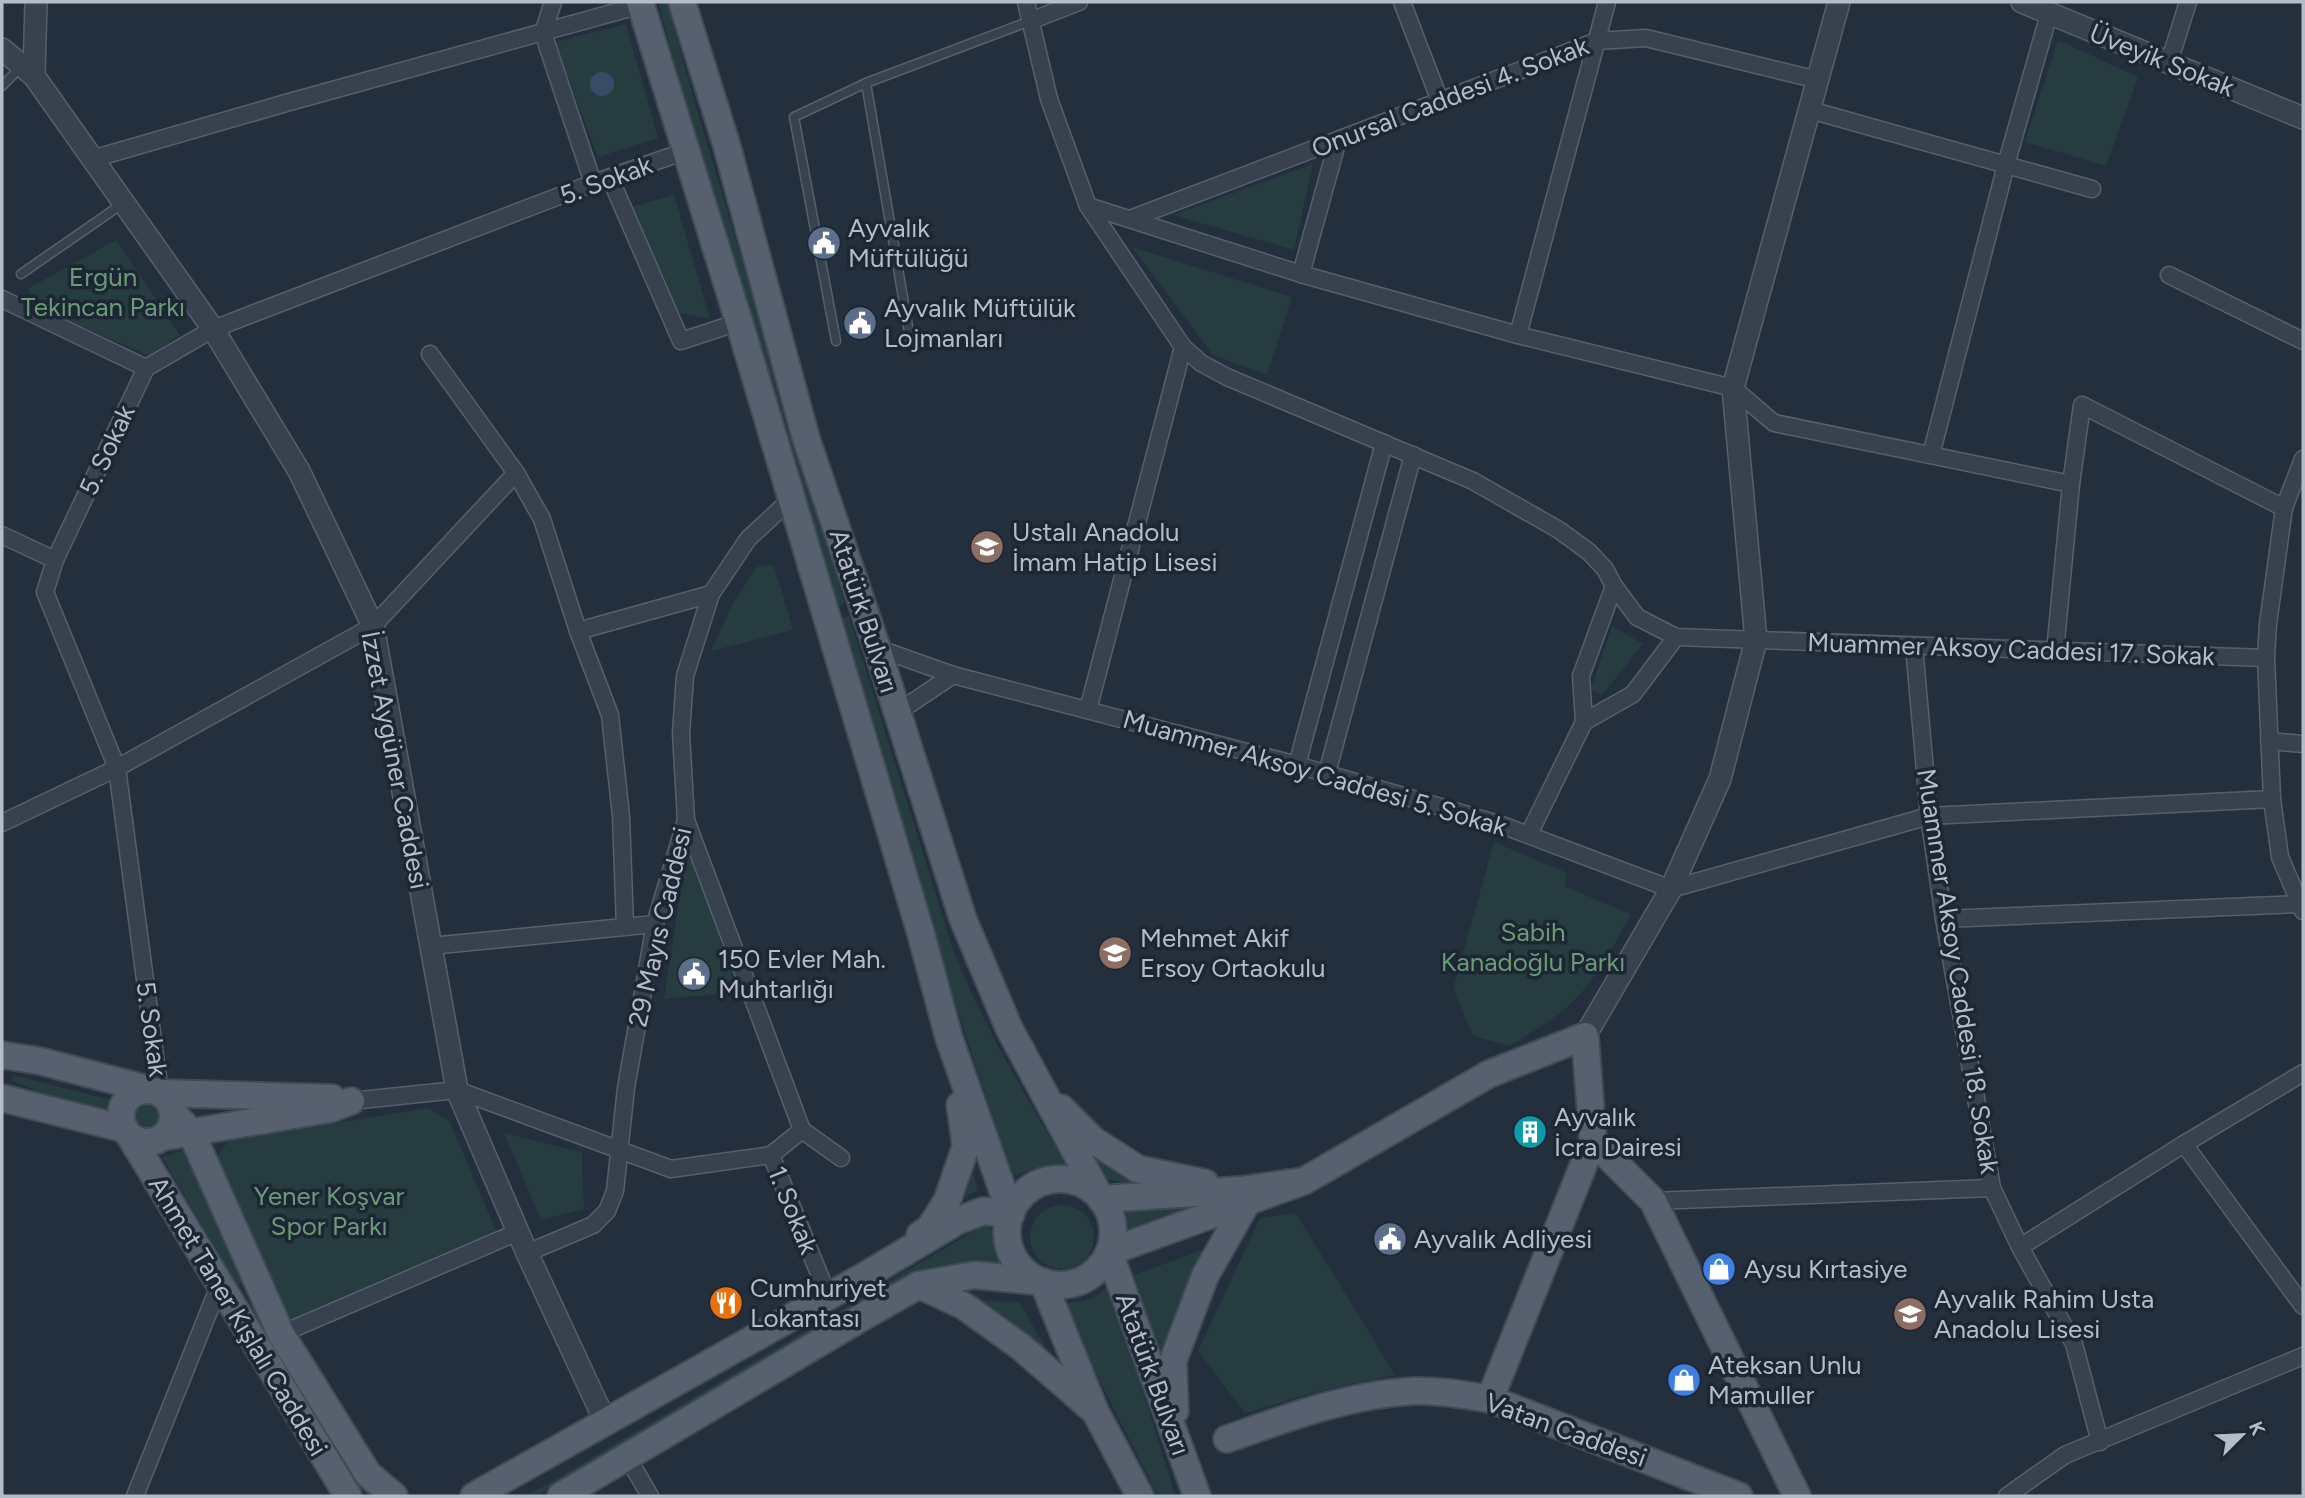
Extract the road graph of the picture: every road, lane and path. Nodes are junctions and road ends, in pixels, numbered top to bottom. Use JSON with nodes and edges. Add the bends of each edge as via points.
{"nodes":[{"id":1,"x":36,"y":2,"type":"edge"},
{"id":2,"x":553,"y":2,"type":"edge"},
{"id":3,"x":682,"y":2,"type":"edge"},
{"id":4,"x":1026,"y":2,"type":"edge"},
{"id":5,"x":1079,"y":2,"type":"edge"},
{"id":6,"x":1402,"y":2,"type":"edge"},
{"id":7,"x":1607,"y":2,"type":"edge"},
{"id":8,"x":1839,"y":2,"type":"edge"},
{"id":9,"x":2022,"y":2,"type":"edge"},
{"id":10,"x":2188,"y":2,"type":"edge"},
{"id":11,"x":641,"y":4,"type":"edge"},
{"id":12,"x":2049,"y":14,"type":"junction"},
{"id":13,"x":1030,"y":21,"type":"junction"},
{"id":14,"x":543,"y":33,"type":"junction"},
{"id":15,"x":1597,"y":41,"type":"junction"},
{"id":16,"x":2,"y":49,"type":"edge"},
{"id":17,"x":2169,"y":63,"type":"junction"},
{"id":18,"x":28,"y":71,"type":"junction"},
{"id":19,"x":1818,"y":80,"type":"junction"},
{"id":20,"x":866,"y":83,"type":"junction"},
{"id":21,"x":2,"y":86,"type":"edge"},
{"id":22,"x":1440,"y":101,"type":"junction"},
{"id":23,"x":1810,"y":110,"type":"junction"},
{"id":24,"x":2303,"y":118,"type":"edge"},
{"id":25,"x":1338,"y":140,"type":"junction"},
{"id":26,"x":686,"y":151,"type":"junction"},
{"id":27,"x":92,"y":159,"type":"junction"},
{"id":28,"x":2006,"y":165,"type":"junction"},
{"id":29,"x":610,"y":178,"type":"junction"},
{"id":30,"x":593,"y":184,"type":"junction"},
{"id":31,"x":2092,"y":189,"type":"dead end"},
{"id":32,"x":124,"y":203,"type":"junction"},
{"id":33,"x":1088,"y":206,"type":"junction"},
{"id":34,"x":1130,"y":219,"type":"junction"},
{"id":35,"x":21,"y":274,"type":"dead end"},
{"id":36,"x":1301,"y":274,"type":"junction"},
{"id":37,"x":2169,"y":275,"type":"dead end"},
{"id":38,"x":2,"y":299,"type":"edge"},
{"id":39,"x":739,"y":322,"type":"junction"},
{"id":40,"x":213,"y":329,"type":"junction"},
{"id":41,"x":1518,"y":335,"type":"junction"},
{"id":42,"x":836,"y":341,"type":"dead end"},
{"id":43,"x":2303,"y":341,"type":"edge"},
{"id":44,"x":911,"y":344,"type":"dead end"},
{"id":45,"x":1183,"y":347,"type":"junction"},
{"id":46,"x":430,"y":354,"type":"dead end"},
{"id":47,"x":146,"y":368,"type":"junction"},
{"id":48,"x":1733,"y":388,"type":"junction"},
{"id":49,"x":1384,"y":443,"type":"junction"},
{"id":50,"x":1413,"y":455,"type":"junction"},
{"id":51,"x":1931,"y":455,"type":"junction"},
{"id":52,"x":2303,"y":460,"type":"edge"},
{"id":53,"x":516,"y":473,"type":"junction"},
{"id":54,"x":2071,"y":484,"type":"junction"},
{"id":55,"x":791,"y":499,"type":"junction"},
{"id":56,"x":2284,"y":508,"type":"junction"},
{"id":57,"x":2,"y":535,"type":"edge"},
{"id":58,"x":54,"y":560,"type":"junction"},
{"id":59,"x":1614,"y":586,"type":"junction"},
{"id":60,"x":711,"y":594,"type":"junction"},
{"id":61,"x":373,"y":626,"type":"junction"},
{"id":62,"x":578,"y":631,"type":"junction"},
{"id":63,"x":1676,"y":637,"type":"junction"},
{"id":64,"x":1756,"y":640,"type":"junction"},
{"id":65,"x":1914,"y":646,"type":"junction"},
{"id":66,"x":877,"y":648,"type":"junction"},
{"id":67,"x":2055,"y":651,"type":"junction"},
{"id":68,"x":2266,"y":658,"type":"junction"},
{"id":69,"x":953,"y":675,"type":"junction"},
{"id":70,"x":1088,"y":710,"type":"junction"},
{"id":71,"x":898,"y":712,"type":"junction"},
{"id":72,"x":1584,"y":722,"type":"junction"},
{"id":73,"x":2269,"y":741,"type":"junction"},
{"id":74,"x":2303,"y":744,"type":"edge"},
{"id":75,"x":1297,"y":765,"type":"junction"},
{"id":76,"x":117,"y":768,"type":"junction"},
{"id":77,"x":1326,"y":773,"type":"junction"},
{"id":78,"x":2272,"y":799,"type":"junction"},
{"id":79,"x":1930,"y":816,"type":"junction"},
{"id":80,"x":686,"y":820,"type":"junction"},
{"id":81,"x":2,"y":823,"type":"edge"},
{"id":82,"x":1529,"y":834,"type":"junction"},
{"id":83,"x":1671,"y":889,"type":"junction"},
{"id":84,"x":2302,"y":907,"type":"edge"},
{"id":85,"x":1944,"y":919,"type":"junction"},
{"id":86,"x":655,"y":923,"type":"junction"},
{"id":87,"x":625,"y":926,"type":"junction"},
{"id":88,"x":430,"y":946,"type":"junction"},
{"id":89,"x":1585,"y":1036,"type":"junction"},
{"id":90,"x":948,"y":1038,"type":"junction"},
{"id":91,"x":2,"y":1055,"type":"edge"},
{"id":92,"x":2303,"y":1073,"type":"edge"},
{"id":93,"x":1038,"y":1085,"type":"junction"},
{"id":94,"x":457,"y":1090,"type":"junction"},
{"id":95,"x":2,"y":1098,"type":"edge"},
{"id":96,"x":351,"y":1101,"type":"junction"},
{"id":97,"x":168,"y":1113,"type":"junction"},
{"id":98,"x":802,"y":1130,"type":"junction"},
{"id":99,"x":128,"y":1133,"type":"junction"},
{"id":100,"x":1593,"y":1141,"type":"junction"},
{"id":101,"x":2184,"y":1144,"type":"junction"},
{"id":102,"x":618,"y":1151,"type":"junction"},
{"id":103,"x":771,"y":1155,"type":"junction"},
{"id":104,"x":841,"y":1158,"type":"dead end"},
{"id":105,"x":1992,"y":1188,"type":"junction"},
{"id":106,"x":1244,"y":1196,"type":"junction"},
{"id":107,"x":1101,"y":1199,"type":"junction"},
{"id":108,"x":1653,"y":1201,"type":"junction"},
{"id":109,"x":1011,"y":1214,"type":"junction"},
{"id":110,"x":518,"y":1232,"type":"junction"},
{"id":111,"x":2020,"y":1247,"type":"junction"},
{"id":112,"x":1109,"y":1252,"type":"junction"},
{"id":113,"x":527,"y":1253,"type":"junction"},
{"id":114,"x":868,"y":1274,"type":"junction"},
{"id":115,"x":1043,"y":1282,"type":"junction"},
{"id":116,"x":919,"y":1285,"type":"junction"},
{"id":117,"x":219,"y":1286,"type":"junction"},
{"id":118,"x":828,"y":1296,"type":"junction"},
{"id":119,"x":2303,"y":1306,"type":"edge"},
{"id":120,"x":281,"y":1334,"type":"junction"},
{"id":121,"x":2303,"y":1356,"type":"edge"},
{"id":122,"x":1490,"y":1399,"type":"junction"},
{"id":123,"x":1095,"y":1411,"type":"junction"},
{"id":124,"x":604,"y":1421,"type":"junction"},
{"id":125,"x":1176,"y":1433,"type":"junction"},
{"id":126,"x":1227,"y":1439,"type":"dead end"},
{"id":127,"x":2100,"y":1442,"type":"junction"},
{"id":128,"x":628,"y":1458,"type":"junction"},
{"id":129,"x":135,"y":1496,"type":"edge"},
{"id":130,"x":348,"y":1496,"type":"edge"},
{"id":131,"x":394,"y":1496,"type":"edge"},
{"id":132,"x":474,"y":1496,"type":"edge"},
{"id":133,"x":561,"y":1496,"type":"edge"},
{"id":134,"x":650,"y":1496,"type":"edge"},
{"id":135,"x":1140,"y":1496,"type":"edge"},
{"id":136,"x":1197,"y":1496,"type":"edge"},
{"id":137,"x":1739,"y":1496,"type":"edge"},
{"id":138,"x":1797,"y":1496,"type":"edge"},
{"id":139,"x":2007,"y":1496,"type":"edge"}],
"edges":[{"from":1,"to":18,"type":"street"},
{"from":2,"to":14,"type":"street"},
{"from":3,"to":66,"type":"main road","name":"Atatürk Bulvarı","via":[[726,143],[806,438]]},
{"from":4,"to":13,"type":"street"},
{"from":5,"to":13,"type":"street"},
{"from":6,"to":22,"type":"street"},
{"from":7,"to":15,"type":"street"},
{"from":8,"to":19,"type":"street"},
{"from":9,"to":12,"type":"street","name":"Üveyik Sokak"},
{"from":10,"to":17,"type":"street"},
{"from":11,"to":14,"type":"street"},
{"from":11,"to":26,"type":"main road","name":"Atatürk Bulvarı"},
{"from":12,"to":17,"type":"street","name":"Üveyik Sokak"},
{"from":12,"to":28,"type":"street"},
{"from":13,"to":20,"type":"lane"},
{"from":13,"to":33,"type":"street","via":[[1049,99]]},
{"from":14,"to":27,"type":"street"},
{"from":14,"to":30,"type":"street"},
{"from":15,"to":19,"type":"street","name":"Onursal Caddesi 4. Sokak","via":[[1646,38]]},
{"from":15,"to":22,"type":"street","name":"Onursal Caddesi 4. Sokak"},
{"from":15,"to":41,"type":"street"},
{"from":16,"to":18,"type":"street","name":"İzzet Aygüner Caddesi"},
{"from":17,"to":24,"type":"street","name":"Üveyik Sokak"},
{"from":18,"to":21,"type":"lane"},
{"from":18,"to":27,"type":"street","name":"İzzet Aygüner Caddesi"},
{"from":19,"to":23,"type":"street"},
{"from":20,"to":42,"type":"lane","via":[[794,117]]},
{"from":20,"to":44,"type":"lane"},
{"from":22,"to":25,"type":"street","name":"Onursal Caddesi 4. Sokak"},
{"from":23,"to":28,"type":"street"},
{"from":23,"to":48,"type":"street"},
{"from":25,"to":34,"type":"street","name":"Onursal Caddesi 4. Sokak"},
{"from":25,"to":36,"type":"street"},
{"from":26,"to":29,"type":"street","name":"5. Sokak"},
{"from":26,"to":39,"type":"main road","name":"Atatürk Bulvarı"},
{"from":27,"to":32,"type":"street","name":"İzzet Aygüner Caddesi"},
{"from":28,"to":31,"type":"street"},
{"from":28,"to":51,"type":"street"},
{"from":29,"to":30,"type":"street","name":"5. Sokak"},
{"from":29,"to":39,"type":"street","via":[[681,341]]},
{"from":30,"to":40,"type":"street","name":"5. Sokak"},
{"from":32,"to":35,"type":"lane"},
{"from":32,"to":40,"type":"street","name":"İzzet Aygüner Caddesi"},
{"from":33,"to":34,"type":"street"},
{"from":33,"to":45,"type":"street"},
{"from":34,"to":36,"type":"street"},
{"from":36,"to":41,"type":"street"},
{"from":37,"to":43,"type":"street"},
{"from":38,"to":47,"type":"street"},
{"from":39,"to":55,"type":"main road","name":"Atatürk Bulvarı"},
{"from":40,"to":47,"type":"street","name":"5. Sokak"},
{"from":40,"to":61,"type":"street","name":"İzzet Aygüner Caddesi","via":[[299,471]]},
{"from":41,"to":48,"type":"street"},
{"from":45,"to":49,"type":"street","via":[[1227,377]]},
{"from":45,"to":70,"type":"street"},
{"from":46,"to":53,"type":"street"},
{"from":47,"to":58,"type":"street","name":"5. Sokak"},
{"from":48,"to":51,"type":"street","via":[[1774,423]]},
{"from":48,"to":64,"type":"street"},
{"from":49,"to":50,"type":"street"},
{"from":49,"to":75,"type":"street"},
{"from":50,"to":59,"type":"street","via":[[1473,481],[1559,530],[1589,552]]},
{"from":50,"to":77,"type":"street"},
{"from":51,"to":54,"type":"street"},
{"from":52,"to":56,"type":"street"},
{"from":53,"to":61,"type":"street"},
{"from":53,"to":62,"type":"street","via":[[542,519]]},
{"from":54,"to":56,"type":"street","via":[[2082,405]]},
{"from":54,"to":67,"type":"street"},
{"from":55,"to":60,"type":"street","name":"29 Mayıs Caddesi","via":[[748,539]]},
{"from":55,"to":90,"type":"main road","name":"Atatürk Bulvarı"},
{"from":56,"to":68,"type":"street"},
{"from":57,"to":58,"type":"street"},
{"from":58,"to":76,"type":"street","name":"5. Sokak","via":[[45,592]]},
{"from":59,"to":63,"type":"street","via":[[1637,617]]},
{"from":59,"to":72,"type":"street","via":[[1581,676]]},
{"from":60,"to":62,"type":"street"},
{"from":60,"to":80,"type":"street","name":"29 Mayıs Caddesi","via":[[685,677],[681,733]]},
{"from":61,"to":76,"type":"street"},
{"from":61,"to":88,"type":"street","name":"İzzet Aygüner Caddesi"},
{"from":62,"to":87,"type":"street","via":[[610,715],[621,816]]},
{"from":63,"to":64,"type":"street","name":"Muammer Aksoy Caddesi 17. Sokak"},
{"from":63,"to":72,"type":"street","via":[[1633,694]]},
{"from":64,"to":65,"type":"street","name":"Muammer Aksoy Caddesi 17. Sokak"},
{"from":64,"to":83,"type":"street","via":[[1720,779]]},
{"from":65,"to":67,"type":"street","name":"Muammer Aksoy Caddesi 17. Sokak"},
{"from":65,"to":79,"type":"street","name":"Muammer Aksoy Caddesi 18. Sokak"},
{"from":66,"to":69,"type":"street","name":"Muammer Aksoy Caddesi 5. Sokak"},
{"from":66,"to":71,"type":"main road","name":"Atatürk Bulvarı"},
{"from":67,"to":68,"type":"street","name":"Muammer Aksoy Caddesi 17. Sokak"},
{"from":68,"to":73,"type":"street"},
{"from":69,"to":70,"type":"street","name":"Muammer Aksoy Caddesi 5. Sokak"},
{"from":69,"to":71,"type":"street"},
{"from":70,"to":75,"type":"street","name":"Muammer Aksoy Caddesi 5. Sokak"},
{"from":71,"to":93,"type":"main road","name":"Atatürk Bulvarı","via":[[963,919]]},
{"from":72,"to":82,"type":"street"},
{"from":73,"to":74,"type":"street"},
{"from":73,"to":78,"type":"street"},
{"from":75,"to":77,"type":"street","name":"Muammer Aksoy Caddesi 5. Sokak"},
{"from":76,"to":81,"type":"street"},
{"from":76,"to":97,"type":"street","name":"5. Sokak"},
{"from":77,"to":82,"type":"street","name":"Muammer Aksoy Caddesi 5. Sokak"},
{"from":78,"to":79,"type":"street"},
{"from":78,"to":84,"type":"street","via":[[2280,857]]},
{"from":79,"to":83,"type":"street"},
{"from":79,"to":85,"type":"street","name":"Muammer Aksoy Caddesi 18. Sokak"},
{"from":80,"to":86,"type":"street","name":"29 Mayıs Caddesi"},
{"from":80,"to":98,"type":"street","name":"1. Sokak"},
{"from":82,"to":83,"type":"street","name":"Muammer Aksoy Caddesi 5. Sokak"},
{"from":83,"to":89,"type":"street"},
{"from":84,"to":85,"type":"street"},
{"from":85,"to":105,"type":"street","name":"Muammer Aksoy Caddesi 18. Sokak"},
{"from":86,"to":87,"type":"street"},
{"from":86,"to":102,"type":"street","name":"29 Mayıs Caddesi"},
{"from":87,"to":88,"type":"street"},
{"from":88,"to":94,"type":"street","name":"İzzet Aygüner Caddesi"},
{"from":89,"to":100,"type":"main road"},
{"from":89,"to":106,"type":"main road","via":[[1489,1074],[1304,1181]]},
{"from":90,"to":109,"type":"main road","name":"Atatürk Bulvarı"},
{"from":90,"to":114,"type":"main road","via":[[966,1146],[947,1201],[930,1228]]},
{"from":91,"to":97,"type":"main road","via":[[40,1061]]},
{"from":92,"to":101,"type":"street"},
{"from":93,"to":106,"type":"main road","via":[[1093,1140],[1138,1169]]},
{"from":93,"to":107,"type":"main road","name":"Atatürk Bulvarı"},
{"from":94,"to":96,"type":"street"},
{"from":94,"to":102,"type":"street"},
{"from":94,"to":110,"type":"street","name":"İzzet Aygüner Caddesi"},
{"from":95,"to":99,"type":"main road","name":"Ahmet Taner Kışlalı Caddesi"},
{"from":96,"to":97,"type":"main road","via":[[322,1096]]},
{"from":96,"to":97,"type":"main road","via":[[330,1109]]},
{"from":97,"to":99,"type":"main road","name":"Ahmet Taner Kışlalı Caddesi","via":[[146,1142]]},
{"from":97,"to":99,"type":"main road","via":[[142,1090],[128,1098],[121,1113]]},
{"from":97,"to":120,"type":"main road","name":"Ahmet Taner Kışlalı Caddesi"},
{"from":98,"to":103,"type":"street","name":"1. Sokak"},
{"from":98,"to":104,"type":"street"},
{"from":99,"to":117,"type":"main road","name":"Ahmet Taner Kışlalı Caddesi"},
{"from":100,"to":108,"type":"main road"},
{"from":100,"to":122,"type":"main road"},
{"from":101,"to":111,"type":"street"},
{"from":101,"to":119,"type":"street"},
{"from":102,"to":103,"type":"street","via":[[671,1169]]},
{"from":102,"to":113,"type":"street","name":"29 Mayıs Caddesi","via":[[615,1191],[607,1211],[593,1225]]},
{"from":103,"to":118,"type":"street","name":"1. Sokak"},
{"from":105,"to":108,"type":"street"},
{"from":105,"to":111,"type":"street","name":"Muammer Aksoy Caddesi 18. Sokak"},
{"from":106,"to":107,"type":"main road"},
{"from":106,"to":112,"type":"main road"},
{"from":106,"to":125,"type":"main road","via":[[1205,1276],[1173,1361]]},
{"from":107,"to":109,"type":"main road","via":[[1081,1184],[1055,1179],[1024,1193]]},
{"from":107,"to":112,"type":"main road","name":"Atatürk Bulvarı","via":[[1112,1224]]},
{"from":108,"to":138,"type":"main road"},
{"from":109,"to":114,"type":"main road","via":[[984,1211],[957,1221]]},
{"from":109,"to":115,"type":"main road","name":"Atatürk Bulvarı","via":[[1007,1236],[1011,1251],[1029,1275]]},
{"from":110,"to":113,"type":"street","name":"İzzet Aygüner Caddesi"},
{"from":110,"to":120,"type":"street"},
{"from":111,"to":127,"type":"street","name":"Muammer Aksoy Caddesi 18. Sokak","via":[[2074,1344]]},
{"from":112,"to":115,"type":"main road","name":"Atatürk Bulvarı","via":[[1103,1264],[1082,1280],[1056,1285]]},
{"from":112,"to":125,"type":"main road","name":"Atatürk Bulvarı"},
{"from":113,"to":124,"type":"street","name":"İzzet Aygüner Caddesi"},
{"from":114,"to":118,"type":"main road"},
{"from":115,"to":116,"type":"main road","via":[[975,1275]]},
{"from":115,"to":123,"type":"main road","name":"Atatürk Bulvarı"},
{"from":116,"to":123,"type":"main road","via":[[964,1306],[1021,1347]]},
{"from":116,"to":128,"type":"main road"},
{"from":117,"to":129,"type":"street"},
{"from":117,"to":130,"type":"main road","name":"Ahmet Taner Kışlalı Caddesi"},
{"from":118,"to":124,"type":"main road"},
{"from":120,"to":131,"type":"main road","name":"Ahmet Taner Kışlalı Caddesi","via":[[368,1474]]},
{"from":121,"to":127,"type":"street"},
{"from":122,"to":126,"type":"main road","name":"Vatan Caddesi","via":[[1415,1391],[1356,1399]]},
{"from":122,"to":137,"type":"main road","name":"Vatan Caddesi"},
{"from":123,"to":135,"type":"main road","name":"Atatürk Bulvarı"},
{"from":124,"to":132,"type":"main road"},
{"from":125,"to":136,"type":"main road","name":"Atatürk Bulvarı"},
{"from":127,"to":139,"type":"street","via":[[2065,1455]]},
{"from":128,"to":133,"type":"main road"},
{"from":128,"to":134,"type":"street"}]}
